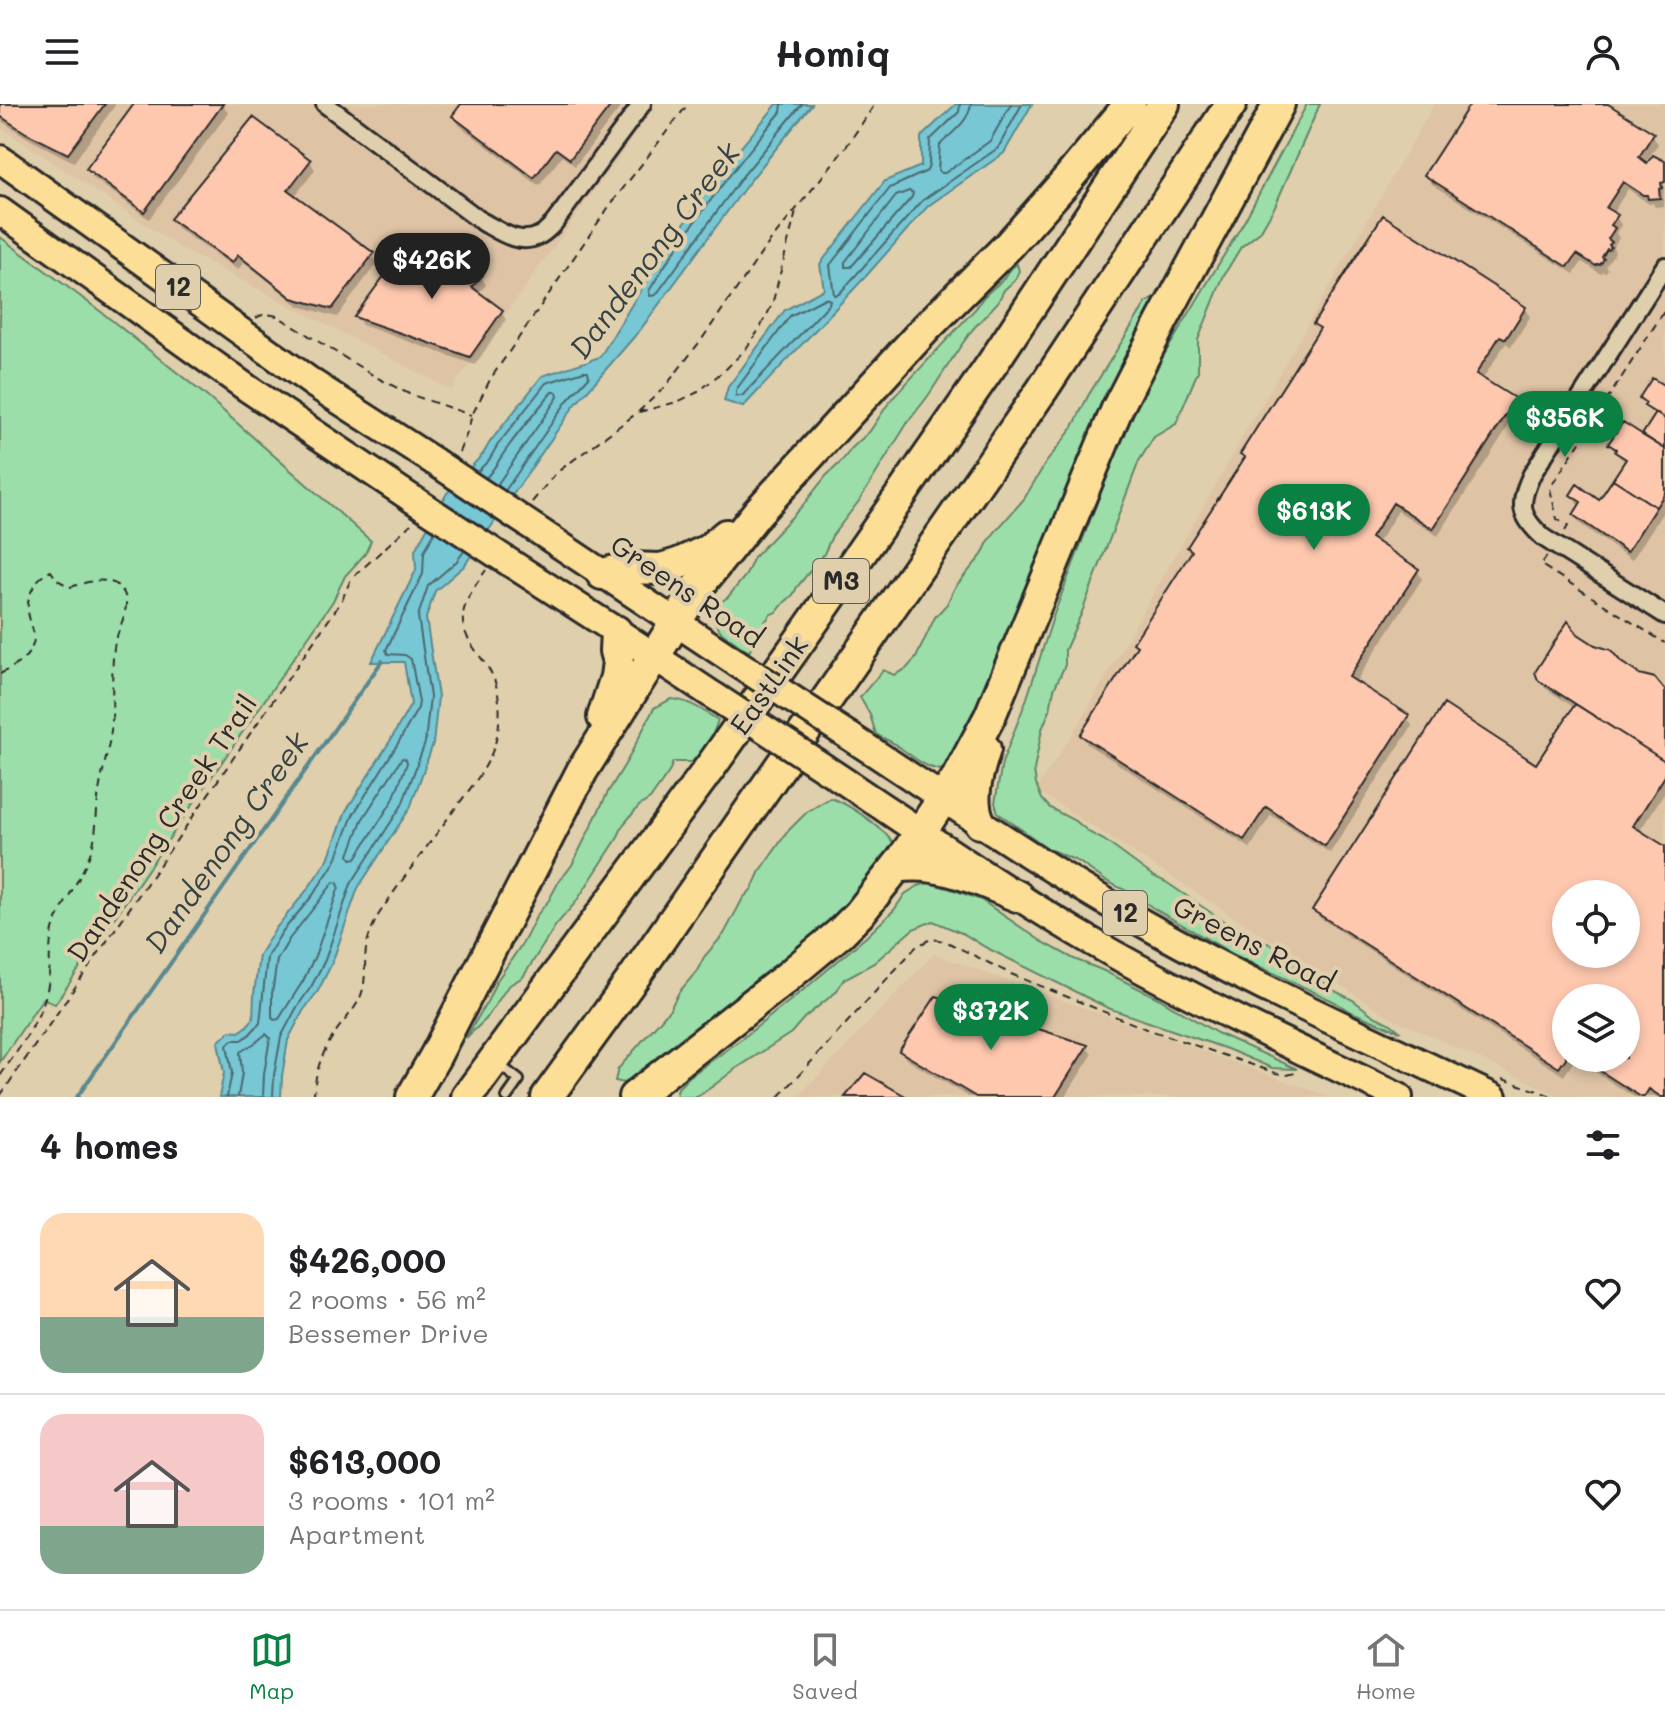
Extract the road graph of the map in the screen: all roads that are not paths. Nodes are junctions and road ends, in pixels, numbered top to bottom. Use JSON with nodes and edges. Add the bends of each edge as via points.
{"nodes":[{"id":1,"x":325,"y":104,"type":"edge"},
{"id":2,"x":642,"y":104,"type":"edge"},
{"id":3,"x":1130,"y":104,"type":"edge"},
{"id":4,"x":1164,"y":104,"type":"edge"},
{"id":5,"x":1231,"y":104,"type":"edge"},
{"id":6,"x":1279,"y":104,"type":"edge"},
{"id":7,"x":0,"y":159,"type":"edge"},
{"id":8,"x":0,"y":211,"type":"edge"},
{"id":9,"x":1665,"y":266,"type":"edge"},
{"id":10,"x":757,"y":513,"type":"junction"},
{"id":11,"x":602,"y":574,"type":"junction"},
{"id":12,"x":1665,"y":615,"type":"edge"},
{"id":13,"x":675,"y":623,"type":"junction"},
{"id":14,"x":616,"y":631,"type":"junction"},
{"id":15,"x":654,"y":657,"type":"junction"},
{"id":16,"x":1004,"y":685,"type":"junction"},
{"id":17,"x":582,"y":771,"type":"junction"},
{"id":18,"x":943,"y":798,"type":"junction"},
{"id":19,"x":980,"y":823,"type":"junction"},
{"id":20,"x":920,"y":832,"type":"junction"},
{"id":21,"x":897,"y":867,"type":"junction"},
{"id":22,"x":1017,"y":896,"type":"junction"},
{"id":23,"x":494,"y":1061,"type":"junction"},
{"id":24,"x":1498,"y":1088,"type":"edge"},
{"id":25,"x":412,"y":1097,"type":"edge"},
{"id":26,"x":467,"y":1097,"type":"edge"},
{"id":27,"x":507,"y":1097,"type":"edge"},
{"id":28,"x":547,"y":1097,"type":"edge"},
{"id":29,"x":634,"y":1097,"type":"edge"},
{"id":30,"x":1399,"y":1097,"type":"edge"}],
"edges":[{"from":1,"to":2,"type":"street","via":[[481,221],[519,240],[538,237],[554,223]]},
{"from":3,"to":10,"type":"highway","via":[[1010,244]]},
{"from":4,"to":23,"type":"highway","name":"EastLink","number":"M3","via":[[806,632]]},
{"from":5,"to":28,"type":"highway","name":"EastLink","number":"M3","via":[[1042,390]]},
{"from":6,"to":16,"type":"highway","via":[[1117,409]]},
{"from":7,"to":11,"type":"main road","name":"Greens Road","number":"12","bridge":true,"via":[[325,392]]},
{"from":8,"to":14,"type":"main road","number":"12","bridge":true,"via":[[247,388]]},
{"from":9,"to":12,"type":"street","via":[[1532,474],[1522,502],[1531,526]]},
{"from":10,"to":11,"type":"highway","via":[[696,557],[661,569]]},
{"from":10,"to":13,"type":"highway"},
{"from":11,"to":13,"type":"main road","name":"Greens Road","number":"12"},
{"from":13,"to":15,"type":"highway"},
{"from":13,"to":18,"type":"main road","name":"Greens Road","number":"12","bridge":true},
{"from":14,"to":15,"type":"main road","number":"12"},
{"from":14,"to":17,"type":"highway","via":[[618,662],[612,691]]},
{"from":15,"to":17,"type":"highway"},
{"from":15,"to":20,"type":"main road","number":"12","bridge":true},
{"from":16,"to":18,"type":"highway"},
{"from":16,"to":19,"type":"highway","via":[[977,781],[974,803]]},
{"from":17,"to":25,"type":"highway"},
{"from":18,"to":19,"type":"main road","name":"Greens Road","number":"12"},
{"from":18,"to":20,"type":"highway"},
{"from":19,"to":24,"type":"main road","name":"Greens Road","number":"12","via":[[1086,891],[1207,958]]},
{"from":20,"to":21,"type":"highway"},
{"from":20,"to":22,"type":"main road","number":"12"},
{"from":21,"to":22,"type":"highway","via":[[947,870]]},
{"from":21,"to":29,"type":"highway","via":[[859,914],[814,956]]},
{"from":22,"to":30,"type":"main road","number":"12","via":[[1168,984]]},
{"from":23,"to":26,"type":"highway","name":"EastLink","number":"M3"},
{"from":23,"to":27,"type":"lane","via":[[519,1080]]}]}
